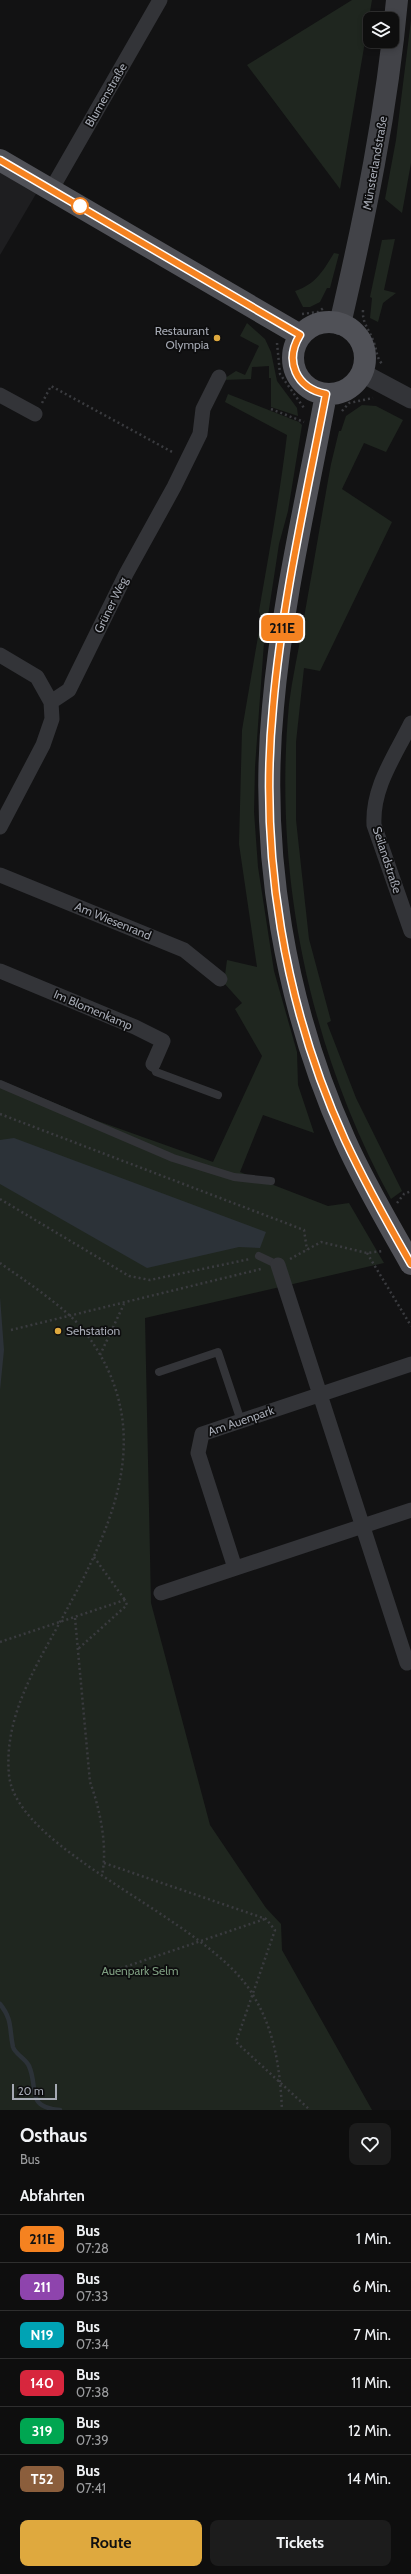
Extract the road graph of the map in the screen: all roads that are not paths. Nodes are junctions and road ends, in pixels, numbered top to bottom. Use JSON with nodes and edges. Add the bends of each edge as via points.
{"nodes":[{"id":1,"x":160,"y":0,"type":"edge"},
{"id":2,"x":397,"y":0,"type":"edge"},
{"id":3,"x":0,"y":160,"type":"edge"},
{"id":4,"x":51,"y":190,"type":"junction"},
{"id":5,"x":340,"y":324,"type":"junction"},
{"id":6,"x":292,"y":330,"type":"junction"},
{"id":7,"x":362,"y":373,"type":"junction"},
{"id":8,"x":219,"y":377,"type":"dead end"},
{"id":9,"x":326,"y":394,"type":"junction"},
{"id":10,"x":0,"y":395,"type":"edge"},
{"id":11,"x":411,"y":399,"type":"edge"},
{"id":12,"x":35,"y":414,"type":"road end"},
{"id":13,"x":0,"y":655,"type":"edge"},
{"id":14,"x":51,"y":702,"type":"junction"},
{"id":15,"x":411,"y":723,"type":"edge"},
{"id":16,"x":0,"y":827,"type":"edge"},
{"id":17,"x":0,"y":875,"type":"edge"},
{"id":18,"x":411,"y":931,"type":"edge"},
{"id":19,"x":0,"y":971,"type":"edge"},
{"id":20,"x":220,"y":979,"type":"dead end"},
{"id":21,"x":153,"y":1064,"type":"joint"},
{"id":22,"x":0,"y":1084,"type":"edge"},
{"id":23,"x":218,"y":1095,"type":"dead end"},
{"id":24,"x":271,"y":1181,"type":"dead end"},
{"id":25,"x":259,"y":1256,"type":"road end"},
{"id":26,"x":411,"y":1264,"type":"edge"},
{"id":27,"x":278,"y":1265,"type":"joint"},
{"id":28,"x":411,"y":1364,"type":"edge"},
{"id":29,"x":159,"y":1372,"type":"dead end"},
{"id":30,"x":321,"y":1393,"type":"junction"},
{"id":31,"x":241,"y":1421,"type":"junction"},
{"id":32,"x":411,"y":1510,"type":"edge"},
{"id":33,"x":362,"y":1525,"type":"junction"},
{"id":34,"x":235,"y":1568,"type":"junction"},
{"id":35,"x":161,"y":1593,"type":"dead end"},
{"id":36,"x":411,"y":1661,"type":"edge"}],
"edges":[{"from":1,"to":4,"type":"street","name":"Blumenstraße"},
{"from":2,"to":5,"type":"main road","name":"Münsterlandstraße","via":[[386,95],[368,201]]},
{"from":3,"to":4,"type":"main road"},
{"from":4,"to":6,"type":"main road"},
{"from":5,"to":6,"type":"main road","via":[[318,323]]},
{"from":5,"to":7,"type":"main road","via":[[354,332],[363,346],[365,362]]},
{"from":6,"to":9,"type":"main road","via":[[292,360],[297,376],[309,389]]},
{"from":7,"to":9,"type":"main road","via":[[346,390]]},
{"from":7,"to":11,"type":"street"},
{"from":8,"to":14,"type":"street","name":"Grüner Weg","via":[[203,409],[200,434],[126,574],[69,690]]},
{"from":9,"to":26,"type":"main road","via":[[282,627],[269,758],[271,842],[281,928],[300,1012],[344,1138]]},
{"from":10,"to":12,"type":"street"},
{"from":13,"to":14,"type":"street","via":[[37,676]]},
{"from":14,"to":16,"type":"street","via":[[52,719],[49,732]]},
{"from":15,"to":18,"type":"street","name":"Seilandstraße","via":[[378,790],[374,825]]},
{"from":17,"to":20,"type":"street","name":"Am Wiesenrand","via":[[184,950]]},
{"from":19,"to":21,"type":"street","name":"Im Blomenkamp","via":[[163,1041]]},
{"from":21,"to":23,"type":"lane","via":[[156,1072]]},
{"from":22,"to":24,"type":"lane","via":[[173,1158],[234,1177]]},
{"from":25,"to":27,"type":"lane"},
{"from":27,"to":30,"type":"street"},
{"from":28,"to":30,"type":"street","name":"Am Auenpark"},
{"from":29,"to":31,"type":"lane","via":[[218,1352]]},
{"from":30,"to":31,"type":"street","name":"Am Auenpark"},
{"from":30,"to":33,"type":"street"},
{"from":31,"to":34,"type":"street","name":"Am Auenpark","via":[[202,1434],[198,1453]]},
{"from":32,"to":33,"type":"street"},
{"from":33,"to":34,"type":"street"},
{"from":33,"to":36,"type":"street","via":[[406,1663]]},
{"from":34,"to":35,"type":"street"}]}
